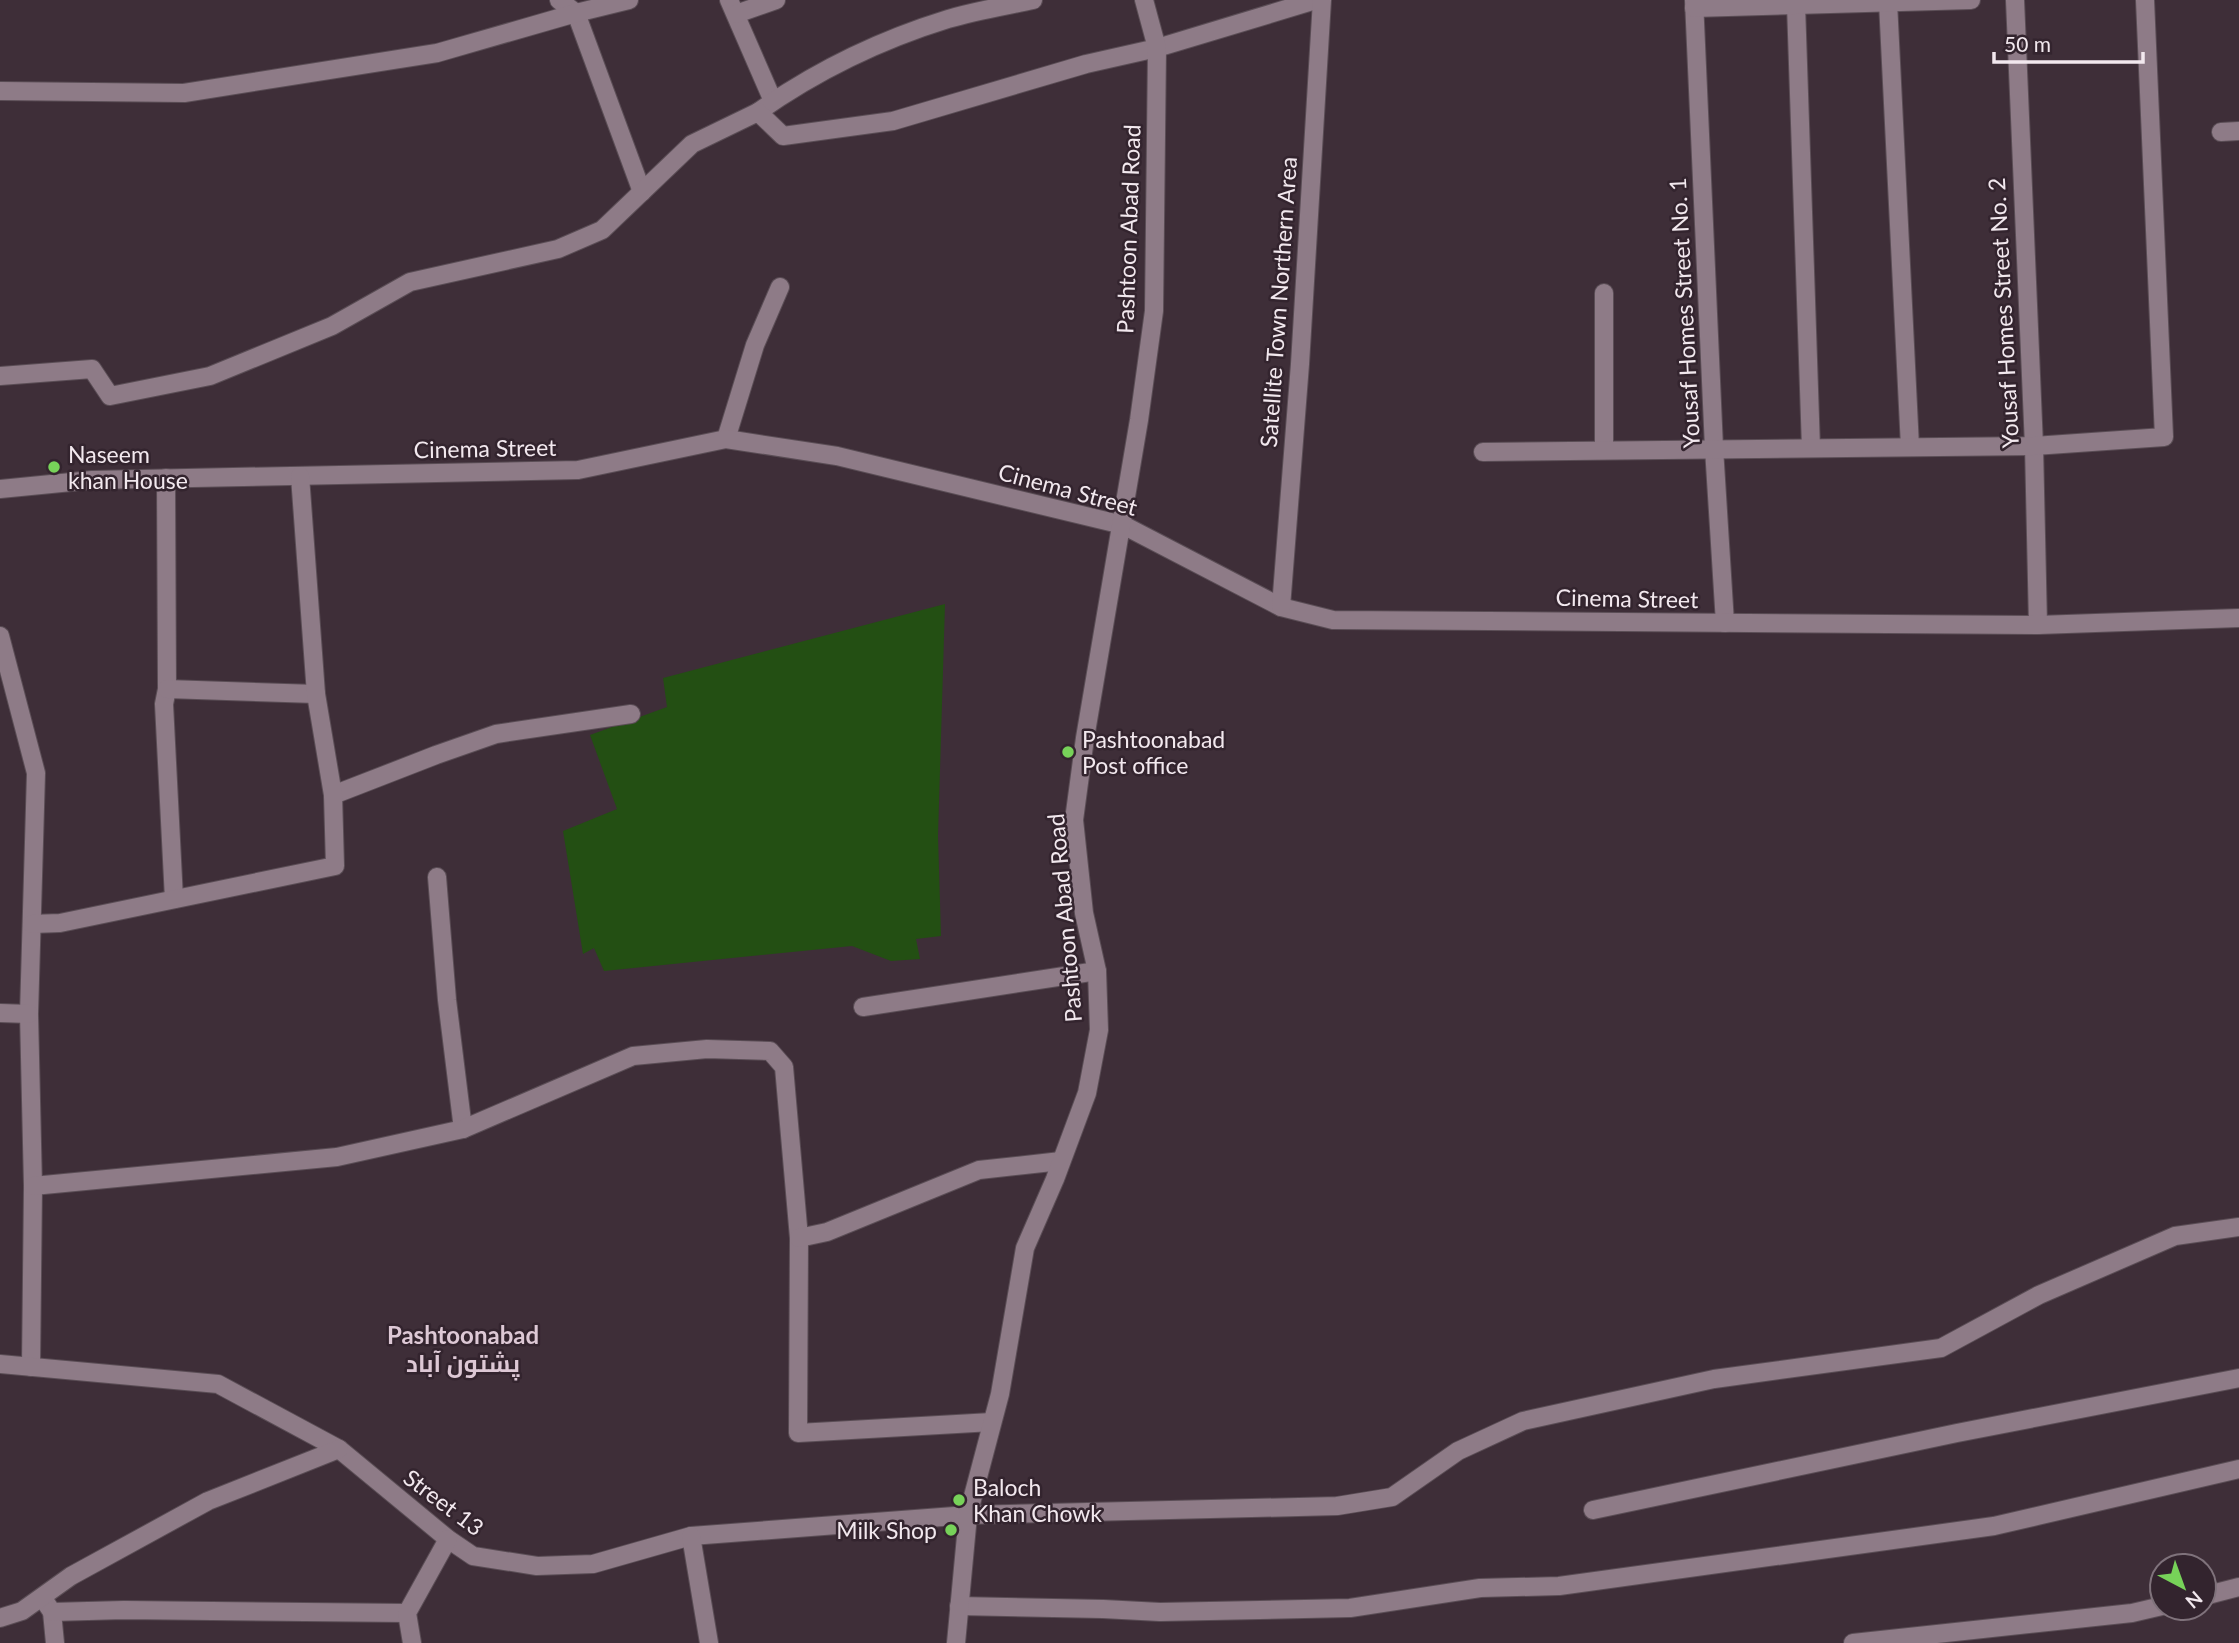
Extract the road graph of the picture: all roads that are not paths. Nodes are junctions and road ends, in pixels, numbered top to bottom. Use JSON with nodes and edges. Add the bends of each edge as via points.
{"nodes":[{"id":1,"x":559,"y":0,"type":"edge"},
{"id":2,"x":629,"y":0,"type":"edge"},
{"id":3,"x":776,"y":0,"type":"edge"},
{"id":4,"x":1033,"y":0,"type":"edge"},
{"id":5,"x":1144,"y":0,"type":"edge"},
{"id":6,"x":1316,"y":0,"type":"edge"},
{"id":7,"x":1322,"y":0,"type":"edge"},
{"id":8,"x":1971,"y":0,"type":"edge"},
{"id":9,"x":2015,"y":0,"type":"edge"},
{"id":10,"x":2145,"y":0,"type":"edge"},
{"id":11,"x":1888,"y":2,"type":"junction"},
{"id":12,"x":1694,"y":4,"type":"edge"},
{"id":13,"x":1796,"y":5,"type":"junction"},
{"id":14,"x":733,"y":7,"type":"edge"},
{"id":15,"x":576,"y":13,"type":"junction"},
{"id":16,"x":1157,"y":48,"type":"junction"},
{"id":17,"x":0,"y":92,"type":"edge"},
{"id":18,"x":766,"y":106,"type":"junction"},
{"id":19,"x":2239,"y":131,"type":"edge"},
{"id":20,"x":2221,"y":132,"type":"dead end"},
{"id":21,"x":642,"y":191,"type":"junction"},
{"id":22,"x":780,"y":287,"type":"dead end"},
{"id":23,"x":1604,"y":293,"type":"dead end"},
{"id":24,"x":0,"y":376,"type":"edge"},
{"id":25,"x":726,"y":439,"type":"junction"},
{"id":26,"x":2034,"y":446,"type":"junction"},
{"id":27,"x":1910,"y":447,"type":"junction"},
{"id":28,"x":1714,"y":448,"type":"junction"},
{"id":29,"x":1811,"y":448,"type":"junction"},
{"id":30,"x":1604,"y":450,"type":"junction"},
{"id":31,"x":1483,"y":452,"type":"dead end"},
{"id":32,"x":300,"y":476,"type":"junction"},
{"id":33,"x":166,"y":478,"type":"junction"},
{"id":34,"x":0,"y":489,"type":"edge"},
{"id":35,"x":1123,"y":525,"type":"junction"},
{"id":36,"x":1281,"y":607,"type":"junction"},
{"id":37,"x":2239,"y":618,"type":"edge"},
{"id":38,"x":1725,"y":623,"type":"junction"},
{"id":39,"x":2038,"y":625,"type":"junction"},
{"id":40,"x":0,"y":636,"type":"edge"},
{"id":41,"x":3,"y":654,"type":"edge"},
{"id":42,"x":167,"y":689,"type":"junction"},
{"id":43,"x":316,"y":694,"type":"junction"},
{"id":44,"x":631,"y":714,"type":"dead end"},
{"id":45,"x":333,"y":795,"type":"junction"},
{"id":46,"x":437,"y":877,"type":"dead end"},
{"id":47,"x":174,"y":899,"type":"junction"},
{"id":48,"x":32,"y":924,"type":"junction"},
{"id":49,"x":1097,"y":971,"type":"junction"},
{"id":50,"x":863,"y":1007,"type":"dead end"},
{"id":51,"x":0,"y":1013,"type":"edge"},
{"id":52,"x":29,"y":1014,"type":"junction"},
{"id":53,"x":463,"y":1129,"type":"junction"},
{"id":54,"x":1061,"y":1161,"type":"junction"},
{"id":55,"x":33,"y":1186,"type":"junction"},
{"id":56,"x":2239,"y":1227,"type":"edge"},
{"id":57,"x":799,"y":1238,"type":"junction"},
{"id":58,"x":0,"y":1364,"type":"edge"},
{"id":59,"x":32,"y":1367,"type":"junction"},
{"id":60,"x":2239,"y":1378,"type":"edge"},
{"id":61,"x":992,"y":1422,"type":"junction"},
{"id":62,"x":338,"y":1449,"type":"junction"},
{"id":63,"x":2239,"y":1469,"type":"edge"},
{"id":64,"x":1593,"y":1510,"type":"dead end"},
{"id":65,"x":968,"y":1516,"type":"junction"},
{"id":66,"x":691,"y":1536,"type":"junction"},
{"id":67,"x":448,"y":1539,"type":"junction"},
{"id":68,"x":2239,"y":1587,"type":"edge"},
{"id":69,"x":2218,"y":1592,"type":"edge"},
{"id":70,"x":42,"y":1597,"type":"junction"},
{"id":71,"x":959,"y":1606,"type":"junction"},
{"id":72,"x":2148,"y":1609,"type":"edge"},
{"id":73,"x":52,"y":1612,"type":"junction"},
{"id":74,"x":407,"y":1613,"type":"junction"},
{"id":75,"x":0,"y":1618,"type":"edge"},
{"id":76,"x":55,"y":1643,"type":"edge"},
{"id":77,"x":412,"y":1643,"type":"edge"},
{"id":78,"x":709,"y":1643,"type":"edge"},
{"id":79,"x":956,"y":1643,"type":"edge"},
{"id":80,"x":1853,"y":1643,"type":"edge"}],
"edges":[{"from":1,"to":15,"type":"street"},
{"from":2,"to":15,"type":"street"},
{"from":3,"to":14,"type":"street"},
{"from":4,"to":18,"type":"street","via":[[949,19],[866,50]]},
{"from":5,"to":16,"type":"street","name":"Pashtoon Abad Road"},
{"from":6,"to":16,"type":"street"},
{"from":7,"to":36,"type":"street","name":"Satellite Town Northern Area"},
{"from":8,"to":11,"type":"street"},
{"from":9,"to":26,"type":"street","name":"Yousaf Homes Street No. 2"},
{"from":10,"to":26,"type":"street","via":[[2164,437]]},
{"from":11,"to":13,"type":"street"},
{"from":11,"to":27,"type":"street"},
{"from":12,"to":13,"type":"street"},
{"from":12,"to":28,"type":"street","name":"Yousaf Homes Street No. 1"},
{"from":13,"to":29,"type":"street"},
{"from":14,"to":18,"type":"street"},
{"from":15,"to":17,"type":"street","via":[[437,53],[184,93]]},
{"from":15,"to":21,"type":"street"},
{"from":16,"to":18,"type":"street","via":[[1086,64],[893,121],[783,136]]},
{"from":16,"to":35,"type":"street","name":"Pashtoon Abad Road","via":[[1154,311]]},
{"from":18,"to":21,"type":"street","via":[[692,144]]},
{"from":19,"to":20,"type":"street"},
{"from":21,"to":24,"type":"street","via":[[601,230],[558,249],[410,282],[332,327],[210,376],[110,396],[92,369]]},
{"from":22,"to":25,"type":"street","via":[[755,345]]},
{"from":23,"to":30,"type":"street"},
{"from":25,"to":32,"type":"street","name":"Cinema Street","via":[[578,470]]},
{"from":25,"to":35,"type":"street","name":"Cinema Street","via":[[837,456]]},
{"from":26,"to":27,"type":"street"},
{"from":26,"to":39,"type":"street","name":"Yousaf Homes Street No. 2"},
{"from":27,"to":29,"type":"street"},
{"from":28,"to":29,"type":"street"},
{"from":28,"to":30,"type":"street"},
{"from":28,"to":38,"type":"street","name":"Yousaf Homes Street No. 1"},
{"from":30,"to":31,"type":"street"},
{"from":32,"to":33,"type":"street","name":"Cinema Street"},
{"from":32,"to":43,"type":"street"},
{"from":33,"to":34,"type":"street","name":"Cinema Street"},
{"from":33,"to":42,"type":"street"},
{"from":35,"to":36,"type":"street","name":"Cinema Street"},
{"from":35,"to":49,"type":"street","name":"Pashtoon Abad Road","via":[[1074,820],[1084,913]]},
{"from":36,"to":38,"type":"street","name":"Cinema Street","via":[[1333,620]]},
{"from":37,"to":39,"type":"street","name":"Cinema Street"},
{"from":38,"to":39,"type":"street","name":"Cinema Street"},
{"from":40,"to":41,"type":"street"},
{"from":41,"to":48,"type":"street","via":[[36,773]]},
{"from":42,"to":43,"type":"street"},
{"from":42,"to":47,"type":"street"},
{"from":43,"to":45,"type":"street"},
{"from":44,"to":45,"type":"street","via":[[496,734]]},
{"from":45,"to":47,"type":"street","via":[[335,866]]},
{"from":46,"to":53,"type":"street"},
{"from":47,"to":48,"type":"street","via":[[60,923]]},
{"from":48,"to":52,"type":"street"},
{"from":49,"to":50,"type":"street"},
{"from":49,"to":54,"type":"street","name":"Pashtoon Abad Road","via":[[1099,1030],[1087,1093]]},
{"from":51,"to":52,"type":"street"},
{"from":52,"to":55,"type":"street"},
{"from":53,"to":55,"type":"street","via":[[337,1157]]},
{"from":53,"to":57,"type":"street","via":[[633,1056],[707,1049],[770,1051],[784,1067]]},
{"from":54,"to":57,"type":"street","via":[[979,1170],[827,1232]]},
{"from":54,"to":61,"type":"street","name":"Pashtoon Abad Road","via":[[1025,1248]]},
{"from":55,"to":59,"type":"street"},
{"from":56,"to":65,"type":"street","name":"Street 13","via":[[2175,1236],[2039,1295],[1941,1348],[1714,1379],[1523,1421],[1458,1451],[1392,1497],[1336,1506]]},
{"from":57,"to":61,"type":"street","via":[[798,1433]]},
{"from":58,"to":59,"type":"street","name":"Street 13"},
{"from":59,"to":62,"type":"street","name":"Street 13","via":[[218,1384]]},
{"from":60,"to":64,"type":"street"},
{"from":61,"to":65,"type":"street","name":"Pashtoon Abad Road"},
{"from":62,"to":67,"type":"street","name":"Street 13"},
{"from":62,"to":70,"type":"street","via":[[208,1501],[71,1576]]},
{"from":63,"to":71,"type":"street","via":[[1994,1526],[1559,1586],[1480,1588],[1350,1608],[1160,1612]]},
{"from":65,"to":66,"type":"street","name":"Street 13"},
{"from":65,"to":71,"type":"street","name":"Pashtoon Abad Road"},
{"from":66,"to":67,"type":"street","name":"Street 13","via":[[593,1564],[537,1566],[473,1556]]},
{"from":66,"to":78,"type":"street"},
{"from":67,"to":74,"type":"street"},
{"from":68,"to":69,"type":"street"},
{"from":70,"to":73,"type":"street"},
{"from":70,"to":75,"type":"street","via":[[22,1611]]},
{"from":71,"to":79,"type":"street","name":"Pashtoon Abad Road"},
{"from":72,"to":80,"type":"street"},
{"from":73,"to":74,"type":"street"},
{"from":73,"to":76,"type":"street"},
{"from":74,"to":77,"type":"street"}]}
